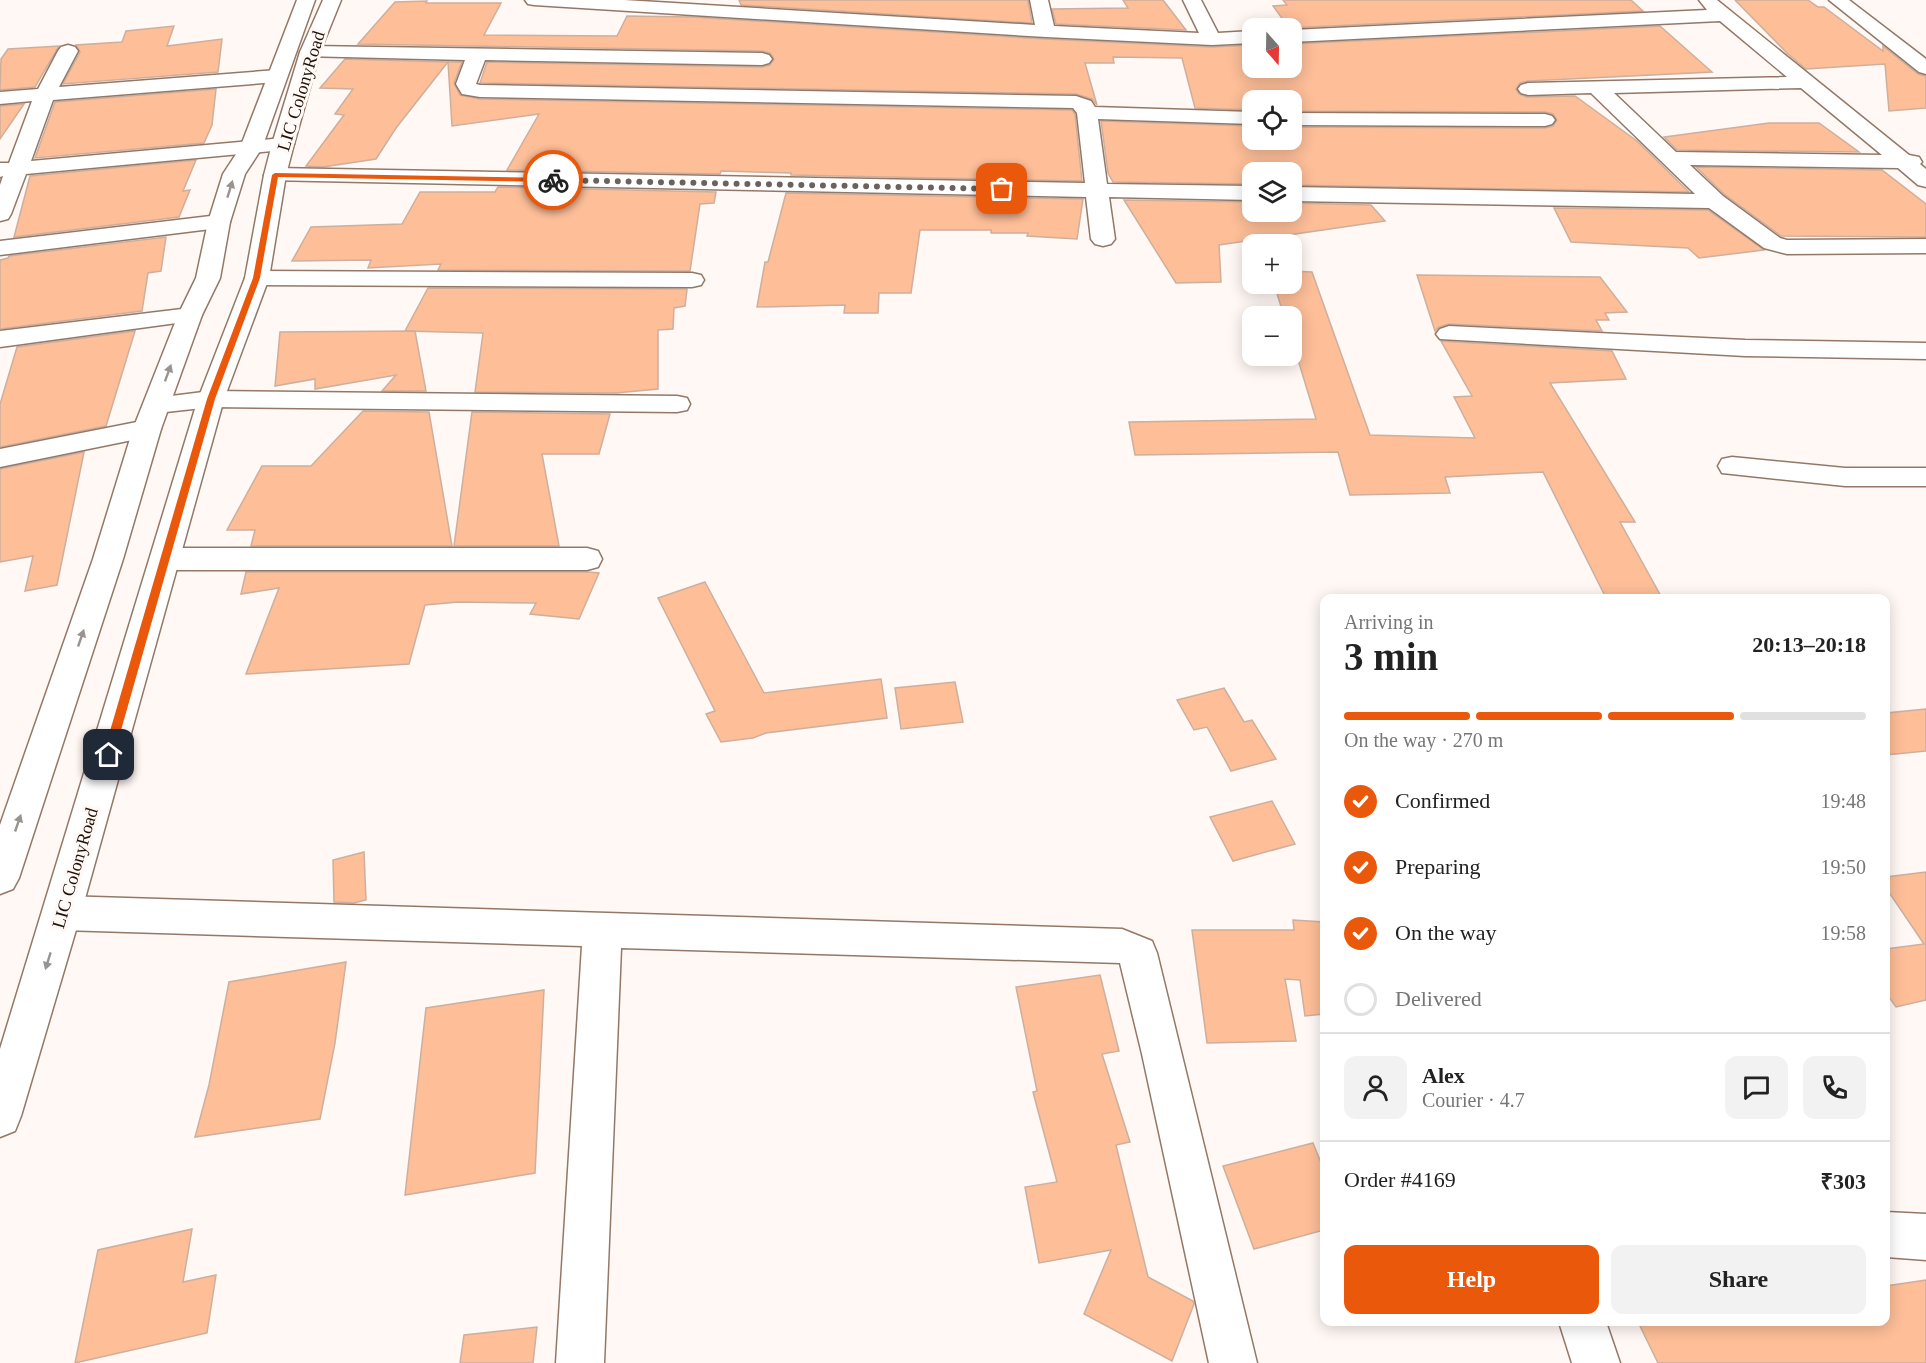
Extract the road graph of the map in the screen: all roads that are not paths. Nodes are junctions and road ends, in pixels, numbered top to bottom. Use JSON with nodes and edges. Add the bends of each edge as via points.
{"nodes":[{"id":1,"x":306,"y":0,"type":"edge"},
{"id":2,"x":332,"y":0,"type":"edge"},
{"id":3,"x":534,"y":0,"type":"edge"},
{"id":4,"x":1039,"y":0,"type":"edge"},
{"id":5,"x":1192,"y":0,"type":"edge"},
{"id":6,"x":1706,"y":0,"type":"edge"},
{"id":7,"x":1838,"y":0,"type":"edge"},
{"id":8,"x":671,"y":4,"type":"edge"},
{"id":9,"x":1724,"y":15,"type":"junction"},
{"id":10,"x":1046,"y":32,"type":"junction"},
{"id":11,"x":1302,"y":36,"type":"edge"},
{"id":12,"x":1242,"y":38,"type":"edge"},
{"id":13,"x":1212,"y":39,"type":"junction"},
{"id":14,"x":68,"y":51,"type":"dead end"},
{"id":15,"x":310,"y":52,"type":"junction"},
{"id":16,"x":477,"y":54,"type":"junction"},
{"id":17,"x":762,"y":59,"type":"dead end"},
{"id":18,"x":1926,"y":68,"type":"edge"},
{"id":19,"x":277,"y":75,"type":"junction"},
{"id":20,"x":1807,"y":82,"type":"junction"},
{"id":21,"x":1597,"y":87,"type":"junction"},
{"id":22,"x":1528,"y":89,"type":"dead end"},
{"id":23,"x":45,"y":95,"type":"junction"},
{"id":24,"x":0,"y":98,"type":"edge"},
{"id":25,"x":1087,"y":113,"type":"junction"},
{"id":26,"x":1242,"y":118,"type":"edge"},
{"id":27,"x":1302,"y":119,"type":"edge"},
{"id":28,"x":1545,"y":120,"type":"dead end"},
{"id":29,"x":283,"y":144,"type":"junction"},
{"id":30,"x":251,"y":148,"type":"junction"},
{"id":31,"x":1670,"y":158,"type":"junction"},
{"id":32,"x":1904,"y":162,"type":"junction"},
{"id":33,"x":1926,"y":162,"type":"edge"},
{"id":34,"x":8,"y":169,"type":"edge"},
{"id":35,"x":275,"y":175,"type":"junction"},
{"id":36,"x":1926,"y":180,"type":"edge"},
{"id":37,"x":1096,"y":191,"type":"junction"},
{"id":38,"x":1242,"y":193,"type":"edge"},
{"id":39,"x":1302,"y":194,"type":"edge"},
{"id":40,"x":1715,"y":201,"type":"junction"},
{"id":41,"x":0,"y":214,"type":"edge"},
{"id":42,"x":219,"y":222,"type":"junction"},
{"id":43,"x":1102,"y":239,"type":"dead end"},
{"id":44,"x":1926,"y":246,"type":"edge"},
{"id":45,"x":0,"y":248,"type":"edge"},
{"id":46,"x":256,"y":278,"type":"junction"},
{"id":47,"x":692,"y":280,"type":"dead end"},
{"id":48,"x":190,"y":315,"type":"junction"},
{"id":49,"x":1449,"y":334,"type":"dead end"},
{"id":50,"x":0,"y":339,"type":"edge"},
{"id":51,"x":1926,"y":351,"type":"edge"},
{"id":52,"x":211,"y":399,"type":"junction"},
{"id":53,"x":677,"y":404,"type":"dead end"},
{"id":54,"x":152,"y":417,"type":"junction"},
{"id":55,"x":0,"y":458,"type":"edge"},
{"id":56,"x":1732,"y":466,"type":"dead end"},
{"id":57,"x":1926,"y":477,"type":"edge"},
{"id":58,"x":166,"y":559,"type":"junction"},
{"id":59,"x":587,"y":559,"type":"dead end"},
{"id":60,"x":3,"y":862,"type":"edge"},
{"id":61,"x":62,"y":914,"type":"junction"},
{"id":62,"x":602,"y":932,"type":"junction"},
{"id":63,"x":0,"y":1116,"type":"edge"},
{"id":64,"x":1890,"y":1235,"type":"edge"},
{"id":65,"x":1926,"y":1237,"type":"edge"},
{"id":66,"x":1584,"y":1326,"type":"edge"},
{"id":67,"x":580,"y":1363,"type":"edge"},
{"id":68,"x":1233,"y":1363,"type":"edge"},
{"id":69,"x":1596,"y":1363,"type":"edge"}],
"edges":[{"from":1,"to":19,"type":"street","name":"LIC ColonyRoad"},
{"from":2,"to":15,"type":"street","name":"LIC ColonyRoad"},
{"from":3,"to":8,"type":"street"},
{"from":4,"to":10,"type":"street"},
{"from":5,"to":13,"type":"street"},
{"from":6,"to":9,"type":"street"},
{"from":7,"to":18,"type":"street"},
{"from":8,"to":10,"type":"street"},
{"from":9,"to":11,"type":"street"},
{"from":9,"to":20,"type":"street"},
{"from":10,"to":13,"type":"street"},
{"from":12,"to":13,"type":"street"},
{"from":14,"to":23,"type":"street"},
{"from":15,"to":16,"type":"street"},
{"from":15,"to":29,"type":"street","name":"LIC ColonyRoad"},
{"from":16,"to":17,"type":"street"},
{"from":16,"to":25,"type":"street","via":[[466,84],[469,90],[1076,102],[1084,105]]},
{"from":19,"to":23,"type":"street"},
{"from":19,"to":30,"type":"street","name":"LIC ColonyRoad"},
{"from":20,"to":21,"type":"street"},
{"from":20,"to":32,"type":"street"},
{"from":21,"to":22,"type":"street"},
{"from":21,"to":31,"type":"street"},
{"from":23,"to":24,"type":"street"},
{"from":23,"to":34,"type":"street"},
{"from":25,"to":26,"type":"street"},
{"from":25,"to":37,"type":"street"},
{"from":27,"to":28,"type":"street"},
{"from":29,"to":30,"type":"street"},
{"from":29,"to":35,"type":"street","name":"LIC ColonyRoad"},
{"from":30,"to":34,"type":"street"},
{"from":42,"to":30,"type":"street","name":"LIC ColonyRoad","one_way":true,"via":[[234,174]]},
{"from":31,"to":32,"type":"street"},
{"from":31,"to":40,"type":"street"},
{"from":32,"to":33,"type":"street"},
{"from":32,"to":36,"type":"street"},
{"from":34,"to":41,"type":"street"},
{"from":35,"to":37,"type":"street"},
{"from":35,"to":46,"type":"street","name":"LIC ColonyRoad"},
{"from":37,"to":38,"type":"street"},
{"from":37,"to":43,"type":"street"},
{"from":39,"to":40,"type":"street"},
{"from":40,"to":44,"type":"street","via":[[1759,235],[1787,247]]},
{"from":42,"to":45,"type":"street"},
{"from":42,"to":48,"type":"street","name":"LIC ColonyRoad","via":[[208,278]]},
{"from":46,"to":47,"type":"street"},
{"from":46,"to":52,"type":"street","name":"LIC ColonyRoad"},
{"from":48,"to":50,"type":"street"},
{"from":54,"to":48,"type":"street","name":"LIC ColonyRoad","one_way":true},
{"from":49,"to":51,"type":"street","via":[[1745,348]]},
{"from":52,"to":53,"type":"street"},
{"from":52,"to":54,"type":"street"},
{"from":52,"to":58,"type":"street","name":"LIC ColonyRoad"},
{"from":54,"to":55,"type":"street"},
{"from":60,"to":54,"type":"street","name":"LIC ColonyRoad","one_way":true,"via":[[108,559]]},
{"from":56,"to":57,"type":"street","via":[[1845,477]]},
{"from":58,"to":59,"type":"street"},
{"from":58,"to":61,"type":"street","name":"LIC ColonyRoad"},
{"from":61,"to":62,"type":"street"},
{"from":61,"to":63,"type":"street","name":"LIC ColonyRoad","one_way":true},
{"from":62,"to":67,"type":"street"},
{"from":62,"to":68,"type":"street","via":[[1122,946],[1138,953]]},
{"from":64,"to":65,"type":"street"},
{"from":66,"to":69,"type":"street"}]}
